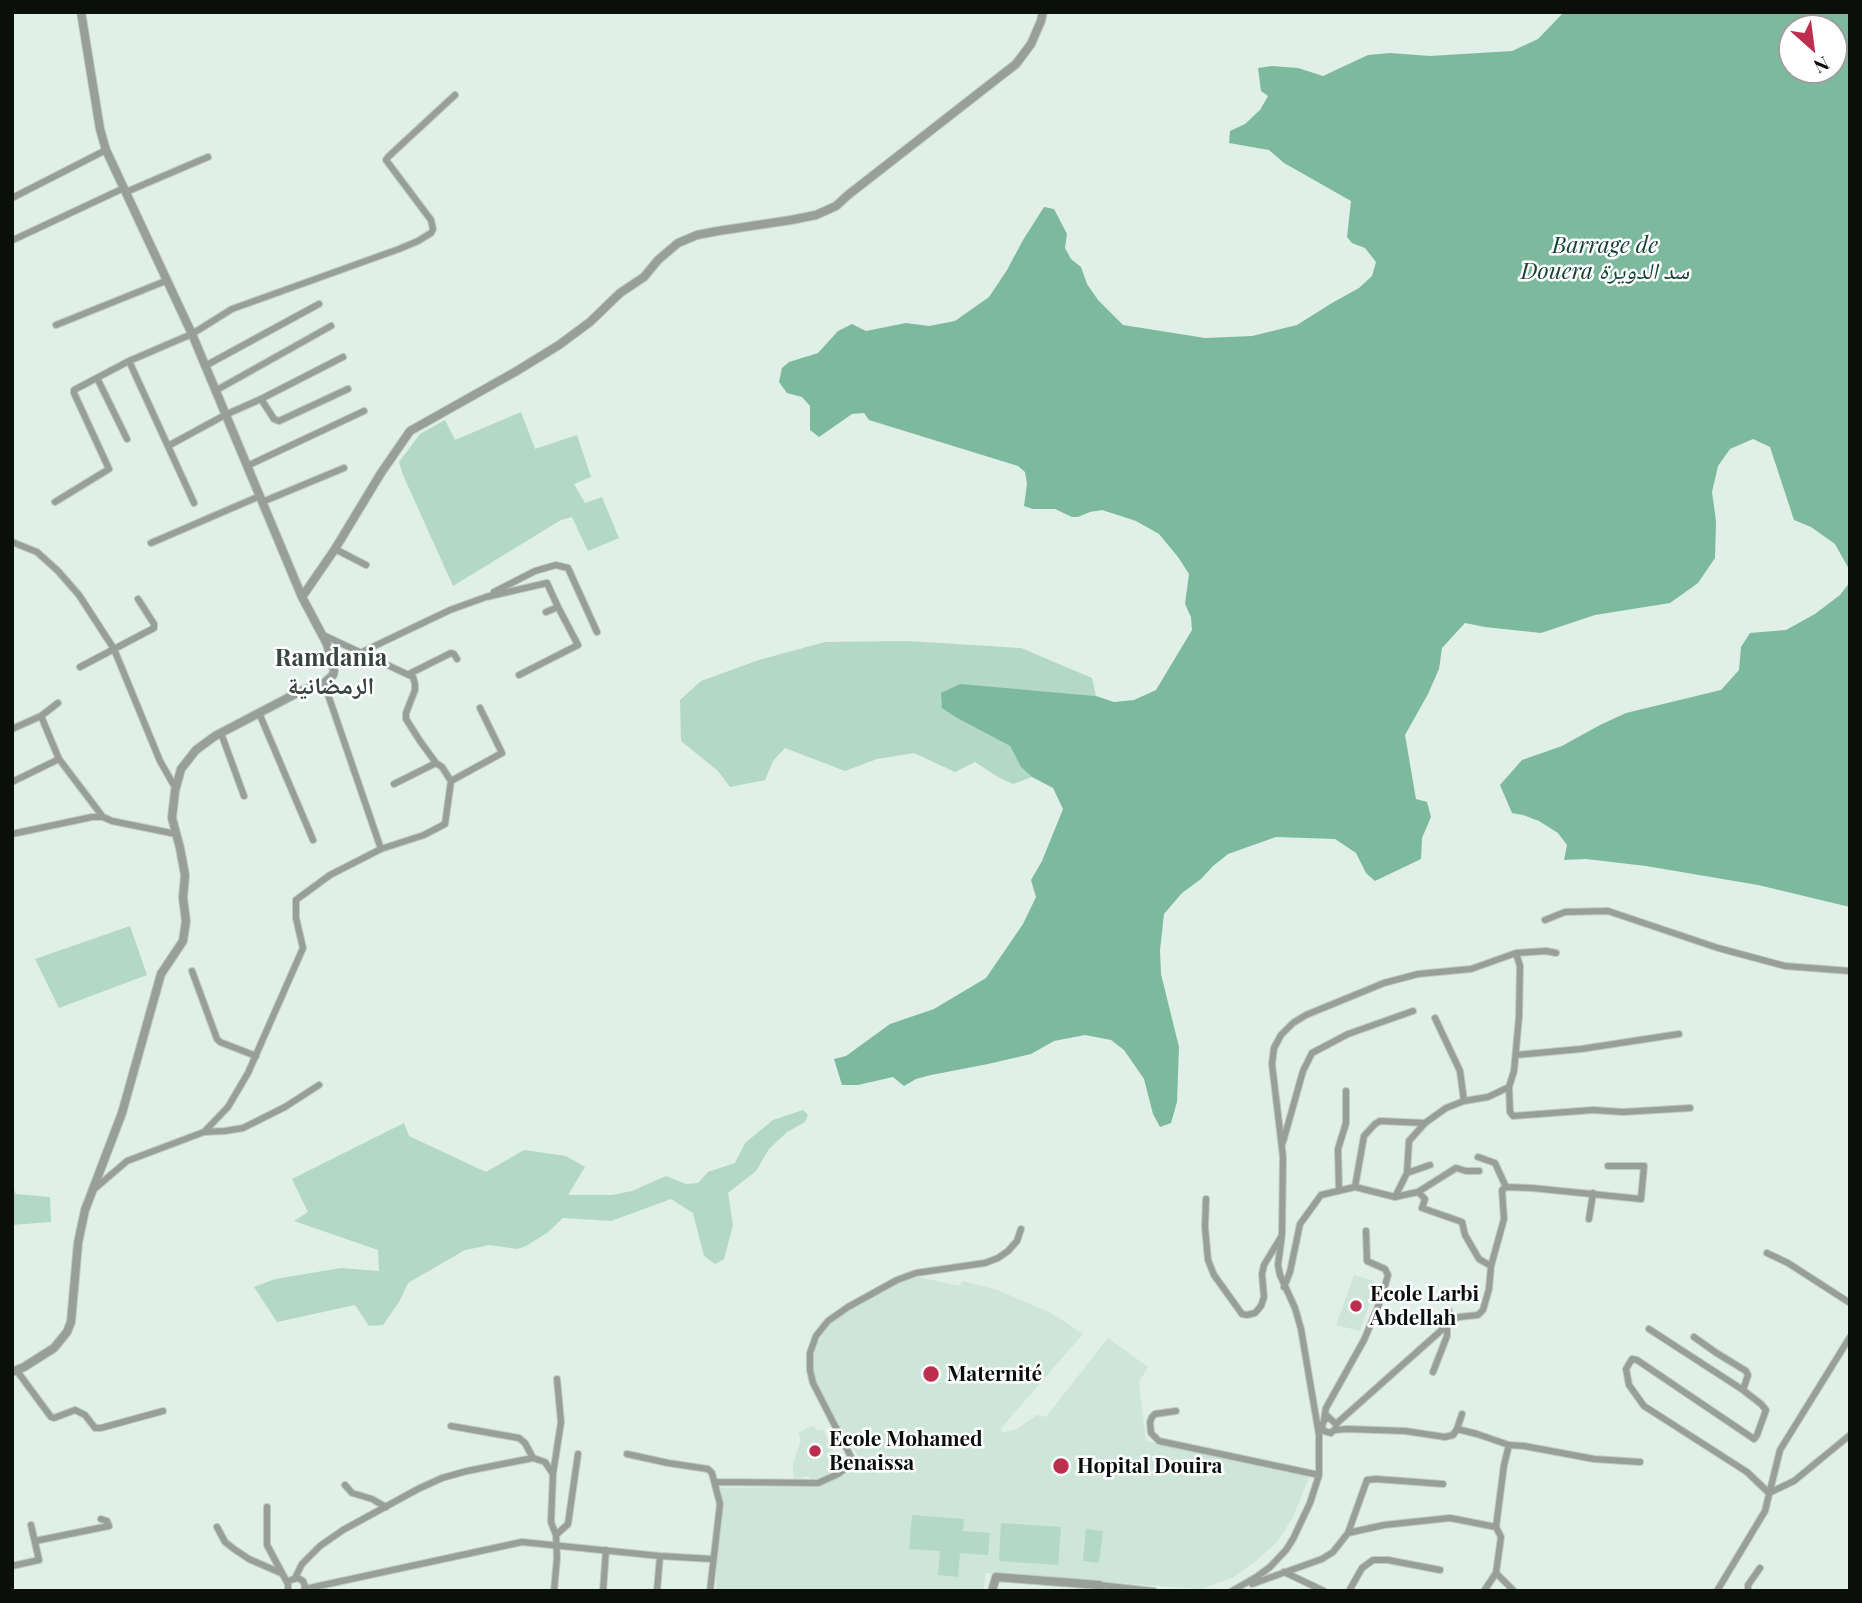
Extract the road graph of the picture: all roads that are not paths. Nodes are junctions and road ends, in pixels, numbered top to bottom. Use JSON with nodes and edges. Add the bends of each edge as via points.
{"nodes":[{"id":1,"x":81,"y":12,"type":"edge"},
{"id":2,"x":1043,"y":12,"type":"edge"},
{"id":3,"x":455,"y":94,"type":"dead end"},
{"id":4,"x":106,"y":150,"type":"junction"},
{"id":5,"x":208,"y":157,"type":"dead end"},
{"id":6,"x":125,"y":190,"type":"junction"},
{"id":7,"x":12,"y":198,"type":"edge"},
{"id":8,"x":13,"y":240,"type":"edge"},
{"id":9,"x":168,"y":280,"type":"junction"},
{"id":10,"x":319,"y":304,"type":"dead end"},
{"id":11,"x":55,"y":325,"type":"dead end"},
{"id":12,"x":331,"y":326,"type":"dead end"},
{"id":13,"x":191,"y":334,"type":"junction"},
{"id":14,"x":343,"y":357,"type":"dead end"},
{"id":15,"x":129,"y":361,"type":"junction"},
{"id":16,"x":205,"y":366,"type":"junction"},
{"id":17,"x":97,"y":378,"type":"junction"},
{"id":18,"x":348,"y":389,"type":"dead end"},
{"id":19,"x":215,"y":391,"type":"junction"},
{"id":20,"x":261,"y":399,"type":"junction"},
{"id":21,"x":364,"y":411,"type":"dead end"},
{"id":22,"x":225,"y":415,"type":"junction"},
{"id":23,"x":127,"y":439,"type":"dead end"},
{"id":24,"x":168,"y":446,"type":"junction"},
{"id":25,"x":247,"y":466,"type":"junction"},
{"id":26,"x":344,"y":468,"type":"dead end"},
{"id":27,"x":261,"y":499,"type":"junction"},
{"id":28,"x":55,"y":502,"type":"dead end"},
{"id":29,"x":194,"y":503,"type":"dead end"},
{"id":30,"x":12,"y":542,"type":"edge"},
{"id":31,"x":150,"y":543,"type":"dead end"},
{"id":32,"x":335,"y":549,"type":"junction"},
{"id":33,"x":366,"y":565,"type":"dead end"},
{"id":34,"x":302,"y":597,"type":"junction"},
{"id":35,"x":486,"y":597,"type":"junction"},
{"id":36,"x":138,"y":599,"type":"dead end"},
{"id":37,"x":558,"y":607,"type":"junction"},
{"id":38,"x":546,"y":612,"type":"dead end"},
{"id":39,"x":597,"y":632,"type":"dead end"},
{"id":40,"x":321,"y":634,"type":"junction"},
{"id":41,"x":114,"y":649,"type":"junction"},
{"id":42,"x":362,"y":652,"type":"junction"},
{"id":43,"x":457,"y":659,"type":"dead end"},
{"id":44,"x":80,"y":667,"type":"dead end"},
{"id":45,"x":410,"y":674,"type":"junction"},
{"id":46,"x":519,"y":675,"type":"dead end"},
{"id":47,"x":324,"y":683,"type":"junction"},
{"id":48,"x":58,"y":703,"type":"dead end"},
{"id":49,"x":480,"y":708,"type":"dead end"},
{"id":50,"x":259,"y":713,"type":"junction"},
{"id":51,"x":41,"y":716,"type":"junction"},
{"id":52,"x":12,"y":729,"type":"edge"},
{"id":53,"x":221,"y":733,"type":"junction"},
{"id":54,"x":59,"y":759,"type":"junction"},
{"id":55,"x":436,"y":763,"type":"junction"},
{"id":56,"x":451,"y":781,"type":"junction"},
{"id":57,"x":12,"y":782,"type":"edge"},
{"id":58,"x":394,"y":784,"type":"dead end"},
{"id":59,"x":176,"y":789,"type":"junction"},
{"id":60,"x":244,"y":796,"type":"dead end"},
{"id":61,"x":103,"y":817,"type":"junction"},
{"id":62,"x":12,"y":834,"type":"edge"},
{"id":63,"x":176,"y":834,"type":"junction"},
{"id":64,"x":313,"y":840,"type":"dead end"},
{"id":65,"x":381,"y":849,"type":"junction"},
{"id":66,"x":1545,"y":920,"type":"dead end"},
{"id":67,"x":1516,"y":953,"type":"junction"},
{"id":68,"x":1556,"y":953,"type":"dead end"},
{"id":69,"x":192,"y":971,"type":"dead end"},
{"id":70,"x":1850,"y":971,"type":"edge"},
{"id":71,"x":1413,"y":1012,"type":"dead end"},
{"id":72,"x":1435,"y":1018,"type":"dead end"},
{"id":73,"x":1679,"y":1034,"type":"dead end"},
{"id":74,"x":1516,"y":1055,"type":"junction"},
{"id":75,"x":256,"y":1056,"type":"junction"},
{"id":76,"x":319,"y":1085,"type":"dead end"},
{"id":77,"x":1509,"y":1087,"type":"junction"},
{"id":78,"x":1346,"y":1090,"type":"dead end"},
{"id":79,"x":1464,"y":1101,"type":"junction"},
{"id":80,"x":1690,"y":1108,"type":"dead end"},
{"id":81,"x":1425,"y":1123,"type":"junction"},
{"id":82,"x":204,"y":1132,"type":"junction"},
{"id":83,"x":1282,"y":1144,"type":"junction"},
{"id":84,"x":1478,"y":1157,"type":"dead end"},
{"id":85,"x":1430,"y":1165,"type":"dead end"},
{"id":86,"x":1608,"y":1166,"type":"dead end"},
{"id":87,"x":1479,"y":1171,"type":"dead end"},
{"id":88,"x":1406,"y":1173,"type":"junction"},
{"id":89,"x":1355,"y":1187,"type":"junction"},
{"id":90,"x":1506,"y":1187,"type":"junction"},
{"id":91,"x":1339,"y":1191,"type":"junction"},
{"id":92,"x":91,"y":1192,"type":"junction"},
{"id":93,"x":1418,"y":1192,"type":"junction"},
{"id":94,"x":1593,"y":1194,"type":"junction"},
{"id":95,"x":1395,"y":1197,"type":"junction"},
{"id":96,"x":1206,"y":1199,"type":"dead end"},
{"id":97,"x":1589,"y":1219,"type":"dead end"},
{"id":98,"x":1021,"y":1229,"type":"dead end"},
{"id":99,"x":1366,"y":1231,"type":"dead end"},
{"id":100,"x":1282,"y":1234,"type":"junction"},
{"id":101,"x":1767,"y":1253,"type":"dead end"},
{"id":102,"x":1491,"y":1266,"type":"junction"},
{"id":103,"x":1284,"y":1287,"type":"junction"},
{"id":104,"x":1850,"y":1303,"type":"edge"},
{"id":105,"x":1449,"y":1311,"type":"dead end"},
{"id":106,"x":1447,"y":1325,"type":"junction"},
{"id":107,"x":1649,"y":1329,"type":"dead end"},
{"id":108,"x":1694,"y":1337,"type":"dead end"},
{"id":109,"x":1850,"y":1337,"type":"edge"},
{"id":110,"x":14,"y":1371,"type":"edge"},
{"id":111,"x":1433,"y":1372,"type":"dead end"},
{"id":112,"x":557,"y":1379,"type":"dead end"},
{"id":113,"x":1743,"y":1390,"type":"junction"},
{"id":114,"x":163,"y":1410,"type":"dead end"},
{"id":115,"x":1176,"y":1411,"type":"dead end"},
{"id":116,"x":1462,"y":1414,"type":"dead end"},
{"id":117,"x":1323,"y":1419,"type":"junction"},
{"id":118,"x":451,"y":1426,"type":"dead end"},
{"id":119,"x":1336,"y":1427,"type":"junction"},
{"id":120,"x":1449,"y":1427,"type":"dead end"},
{"id":121,"x":1458,"y":1427,"type":"junction"},
{"id":122,"x":1322,"y":1433,"type":"junction"},
{"id":123,"x":1850,"y":1435,"type":"edge"},
{"id":124,"x":1509,"y":1445,"type":"junction"},
{"id":125,"x":578,"y":1454,"type":"dead end"},
{"id":126,"x":627,"y":1454,"type":"dead end"},
{"id":127,"x":533,"y":1458,"type":"junction"},
{"id":128,"x":1640,"y":1462,"type":"dead end"},
{"id":129,"x":553,"y":1474,"type":"junction"},
{"id":130,"x":1319,"y":1475,"type":"junction"},
{"id":131,"x":715,"y":1482,"type":"junction"},
{"id":132,"x":1443,"y":1484,"type":"dead end"},
{"id":133,"x":345,"y":1485,"type":"dead end"},
{"id":134,"x":1769,"y":1493,"type":"junction"},
{"id":135,"x":267,"y":1507,"type":"dead end"},
{"id":136,"x":386,"y":1507,"type":"junction"},
{"id":137,"x":101,"y":1518,"type":"dead end"},
{"id":138,"x":32,"y":1525,"type":"dead end"},
{"id":139,"x":217,"y":1527,"type":"dead end"},
{"id":140,"x":1496,"y":1527,"type":"junction"},
{"id":141,"x":1348,"y":1533,"type":"junction"},
{"id":142,"x":556,"y":1535,"type":"junction"},
{"id":143,"x":35,"y":1541,"type":"junction"},
{"id":144,"x":556,"y":1545,"type":"junction"},
{"id":145,"x":606,"y":1550,"type":"junction"},
{"id":146,"x":660,"y":1556,"type":"junction"},
{"id":147,"x":712,"y":1559,"type":"junction"},
{"id":148,"x":12,"y":1566,"type":"edge"},
{"id":149,"x":1760,"y":1568,"type":"dead end"},
{"id":150,"x":1440,"y":1570,"type":"dead end"},
{"id":151,"x":1284,"y":1572,"type":"junction"},
{"id":152,"x":281,"y":1573,"type":"junction"},
{"id":153,"x":1496,"y":1573,"type":"junction"},
{"id":154,"x":295,"y":1578,"type":"junction"},
{"id":155,"x":1025,"y":1580,"type":"junction"},
{"id":156,"x":1258,"y":1582,"type":"junction"},
{"id":157,"x":288,"y":1587,"type":"edge"},
{"id":158,"x":1099,"y":1588,"type":"edge"},
{"id":159,"x":1243,"y":1589,"type":"edge"},
{"id":160,"x":305,"y":1590,"type":"edge"},
{"id":161,"x":554,"y":1591,"type":"edge"},
{"id":162,"x":603,"y":1591,"type":"edge"},
{"id":163,"x":657,"y":1591,"type":"edge"},
{"id":164,"x":710,"y":1591,"type":"edge"},
{"id":165,"x":992,"y":1591,"type":"edge"},
{"id":166,"x":1025,"y":1591,"type":"edge"},
{"id":167,"x":1154,"y":1591,"type":"edge"},
{"id":168,"x":1233,"y":1591,"type":"edge"},
{"id":169,"x":1259,"y":1591,"type":"edge"},
{"id":170,"x":1324,"y":1591,"type":"edge"},
{"id":171,"x":1349,"y":1591,"type":"edge"},
{"id":172,"x":1484,"y":1591,"type":"edge"},
{"id":173,"x":1514,"y":1591,"type":"edge"},
{"id":174,"x":1717,"y":1591,"type":"edge"},
{"id":175,"x":1748,"y":1591,"type":"edge"}],
"edges":[{"from":1,"to":4,"type":"street"},
{"from":2,"to":32,"type":"street","via":[[1031,44],[1016,64],[836,206],[816,215],[697,235],[678,243],[644,277],[559,345],[410,430]]},
{"from":3,"to":13,"type":"street","via":[[386,160],[431,220],[431,233],[399,249],[232,309]]},
{"from":4,"to":6,"type":"street"},
{"from":4,"to":7,"type":"street"},
{"from":5,"to":6,"type":"street"},
{"from":6,"to":8,"type":"street"},
{"from":6,"to":9,"type":"street"},
{"from":9,"to":11,"type":"street"},
{"from":9,"to":13,"type":"street"},
{"from":10,"to":16,"type":"street"},
{"from":12,"to":19,"type":"street"},
{"from":13,"to":15,"type":"street"},
{"from":13,"to":16,"type":"street"},
{"from":14,"to":20,"type":"street"},
{"from":15,"to":17,"type":"street"},
{"from":15,"to":24,"type":"street"},
{"from":16,"to":19,"type":"street"},
{"from":17,"to":23,"type":"street"},
{"from":17,"to":28,"type":"street","via":[[74,393],[109,469]]},
{"from":18,"to":20,"type":"street","via":[[279,421]]},
{"from":19,"to":22,"type":"street"},
{"from":20,"to":22,"type":"street"},
{"from":21,"to":25,"type":"street"},
{"from":22,"to":24,"type":"street"},
{"from":22,"to":25,"type":"street"},
{"from":24,"to":29,"type":"street"},
{"from":25,"to":27,"type":"street"},
{"from":26,"to":27,"type":"street"},
{"from":27,"to":31,"type":"street"},
{"from":27,"to":34,"type":"street"},
{"from":30,"to":41,"type":"street","via":[[37,552],[58,571]]},
{"from":32,"to":33,"type":"street"},
{"from":32,"to":34,"type":"street"},
{"from":34,"to":40,"type":"street"},
{"from":35,"to":37,"type":"street","via":[[547,583]]},
{"from":35,"to":39,"type":"street","via":[[535,571],[556,565],[569,568]]},
{"from":35,"to":42,"type":"street"},
{"from":36,"to":41,"type":"street","via":[[154,626]]},
{"from":37,"to":38,"type":"street"},
{"from":37,"to":46,"type":"street","via":[[578,645]]},
{"from":40,"to":42,"type":"street"},
{"from":40,"to":47,"type":"street","via":[[334,671]]},
{"from":41,"to":44,"type":"street"},
{"from":41,"to":59,"type":"street"},
{"from":42,"to":45,"type":"street"},
{"from":43,"to":45,"type":"street","via":[[451,653]]},
{"from":45,"to":55,"type":"street","via":[[415,684],[406,719]]},
{"from":47,"to":50,"type":"street"},
{"from":47,"to":65,"type":"street"},
{"from":48,"to":51,"type":"street"},
{"from":49,"to":56,"type":"street","via":[[502,753]]},
{"from":50,"to":53,"type":"street"},
{"from":50,"to":64,"type":"street"},
{"from":51,"to":52,"type":"street"},
{"from":51,"to":54,"type":"street"},
{"from":53,"to":59,"type":"street","via":[[195,750],[181,769]]},
{"from":53,"to":60,"type":"street"},
{"from":54,"to":57,"type":"street"},
{"from":54,"to":61,"type":"street"},
{"from":55,"to":56,"type":"street"},
{"from":55,"to":58,"type":"street"},
{"from":56,"to":65,"type":"street","via":[[445,824]]},
{"from":59,"to":63,"type":"street","via":[[172,818]]},
{"from":61,"to":62,"type":"street"},
{"from":61,"to":63,"type":"street"},
{"from":63,"to":92,"type":"street","via":[[184,875],[183,941],[160,974],[122,1113]]},
{"from":65,"to":75,"type":"street","via":[[330,875],[296,900],[303,948]]},
{"from":66,"to":70,"type":"street","via":[[1565,912],[1608,911],[1785,966]]},
{"from":67,"to":68,"type":"street"},
{"from":67,"to":74,"type":"street","via":[[1520,966]]},
{"from":67,"to":83,"type":"street","via":[[1471,969],[1384,983],[1293,1023],[1274,1048],[1272,1064]]},
{"from":69,"to":75,"type":"street","via":[[217,1040]]},
{"from":71,"to":83,"type":"street","via":[[1348,1034],[1312,1053]]},
{"from":72,"to":79,"type":"street","via":[[1460,1071]]},
{"from":73,"to":74,"type":"street"},
{"from":74,"to":77,"type":"street"},
{"from":75,"to":82,"type":"street","via":[[228,1107]]},
{"from":76,"to":82,"type":"street","via":[[243,1128]]},
{"from":77,"to":79,"type":"street"},
{"from":77,"to":80,"type":"street","via":[[1513,1116]]},
{"from":78,"to":91,"type":"street","via":[[1346,1123],[1338,1149]]},
{"from":79,"to":81,"type":"street"},
{"from":81,"to":88,"type":"street","via":[[1409,1141]]},
{"from":81,"to":89,"type":"street","via":[[1375,1124],[1364,1136]]},
{"from":82,"to":92,"type":"street","via":[[127,1161]]},
{"from":83,"to":100,"type":"street"},
{"from":84,"to":90,"type":"street","via":[[1495,1163]]},
{"from":85,"to":88,"type":"street"},
{"from":86,"to":94,"type":"street","via":[[1644,1166],[1641,1199]]},
{"from":87,"to":93,"type":"street","via":[[1456,1168]]},
{"from":88,"to":95,"type":"street"},
{"from":89,"to":91,"type":"street"},
{"from":89,"to":95,"type":"street"},
{"from":90,"to":94,"type":"street"},
{"from":90,"to":102,"type":"street","via":[[1502,1190],[1504,1219]]},
{"from":91,"to":103,"type":"street","via":[[1321,1195],[1300,1224]]},
{"from":92,"to":110,"type":"street","via":[[78,1244],[67,1332],[54,1348]]},
{"from":93,"to":95,"type":"street"},
{"from":93,"to":102,"type":"street","via":[[1425,1199],[1422,1208],[1462,1222],[1479,1259]]},
{"from":94,"to":97,"type":"street"},
{"from":96,"to":100,"type":"street","via":[[1208,1260],[1213,1275],[1242,1314],[1255,1313],[1261,1306],[1264,1265]]},
{"from":98,"to":131,"type":"street","via":[[1017,1241],[998,1258],[897,1280],[848,1307],[816,1336],[810,1353],[813,1383],[851,1457],[849,1466],[818,1483]]},
{"from":99,"to":117,"type":"street","via":[[1367,1261],[1388,1275],[1364,1340]]},
{"from":100,"to":103,"type":"street","via":[[1278,1265]]},
{"from":101,"to":104,"type":"street"},
{"from":102,"to":106,"type":"street","via":[[1483,1310]]},
{"from":103,"to":117,"type":"street","via":[[1299,1319]]},
{"from":105,"to":106,"type":"street"},
{"from":106,"to":111,"type":"street"},
{"from":106,"to":119,"type":"street"},
{"from":107,"to":113,"type":"street"},
{"from":108,"to":113,"type":"street","via":[[1746,1371]]},
{"from":109,"to":134,"type":"street","via":[[1780,1450]]},
{"from":110,"to":114,"type":"street","via":[[54,1418],[75,1410],[101,1428]]},
{"from":112,"to":129,"type":"street","via":[[561,1422]]},
{"from":113,"to":134,"type":"street","via":[[1766,1410],[1754,1439],[1637,1360],[1632,1359],[1626,1369],[1629,1385],[1644,1406],[1746,1472]]},
{"from":115,"to":130,"type":"street","via":[[1152,1417],[1152,1433],[1159,1441]]},
{"from":116,"to":121,"type":"street"},
{"from":117,"to":119,"type":"street","via":[[1334,1420]]},
{"from":117,"to":122,"type":"street"},
{"from":118,"to":127,"type":"street","via":[[519,1438]]},
{"from":119,"to":121,"type":"street","via":[[1445,1437]]},
{"from":119,"to":122,"type":"street","via":[[1331,1433]]},
{"from":120,"to":121,"type":"street"},
{"from":121,"to":124,"type":"street"},
{"from":122,"to":130,"type":"street"},
{"from":123,"to":134,"type":"street","via":[[1794,1481]]},
{"from":124,"to":128,"type":"street"},
{"from":124,"to":140,"type":"street"},
{"from":125,"to":142,"type":"street","via":[[568,1524]]},
{"from":126,"to":131,"type":"street","via":[[708,1469]]},
{"from":127,"to":129,"type":"street","via":[[545,1462]]},
{"from":127,"to":136,"type":"street","via":[[442,1478]]},
{"from":129,"to":142,"type":"street","via":[[551,1522]]},
{"from":130,"to":168,"type":"street","via":[[1286,1550],[1270,1567]]},
{"from":131,"to":147,"type":"street","via":[[720,1504]]},
{"from":132,"to":141,"type":"street","via":[[1367,1480]]},
{"from":133,"to":136,"type":"street","via":[[352,1493]]},
{"from":134,"to":174,"type":"street","via":[[1759,1523]]},
{"from":135,"to":152,"type":"street","via":[[267,1545]]},
{"from":136,"to":154,"type":"street","via":[[320,1546],[302,1563]]},
{"from":137,"to":143,"type":"street","via":[[109,1526]]},
{"from":138,"to":143,"type":"street"},
{"from":139,"to":152,"type":"street","via":[[234,1549]]},
{"from":140,"to":141,"type":"street","via":[[1450,1518]]},
{"from":140,"to":153,"type":"street","via":[[1501,1537]]},
{"from":141,"to":151,"type":"street","via":[[1322,1559]]},
{"from":142,"to":144,"type":"street"},
{"from":143,"to":148,"type":"street","via":[[40,1560]]},
{"from":144,"to":145,"type":"street"},
{"from":144,"to":160,"type":"street","via":[[522,1542]]},
{"from":144,"to":161,"type":"street"},
{"from":145,"to":146,"type":"street"},
{"from":145,"to":162,"type":"street"},
{"from":146,"to":147,"type":"street"},
{"from":146,"to":163,"type":"street"},
{"from":147,"to":164,"type":"street"},
{"from":149,"to":175,"type":"street"},
{"from":150,"to":171,"type":"street","via":[[1373,1560],[1362,1568]]},
{"from":151,"to":156,"type":"street"},
{"from":151,"to":170,"type":"street"},
{"from":152,"to":157,"type":"street"},
{"from":153,"to":172,"type":"street"},
{"from":153,"to":173,"type":"street"},
{"from":154,"to":157,"type":"street"},
{"from":154,"to":160,"type":"street","via":[[303,1581]]},
{"from":155,"to":158,"type":"street"},
{"from":155,"to":165,"type":"street","via":[[996,1577]]},
{"from":155,"to":166,"type":"street"},
{"from":156,"to":159,"type":"street"},
{"from":156,"to":169,"type":"street"},
{"from":158,"to":167,"type":"street"},
{"from":159,"to":168,"type":"street"}]}
